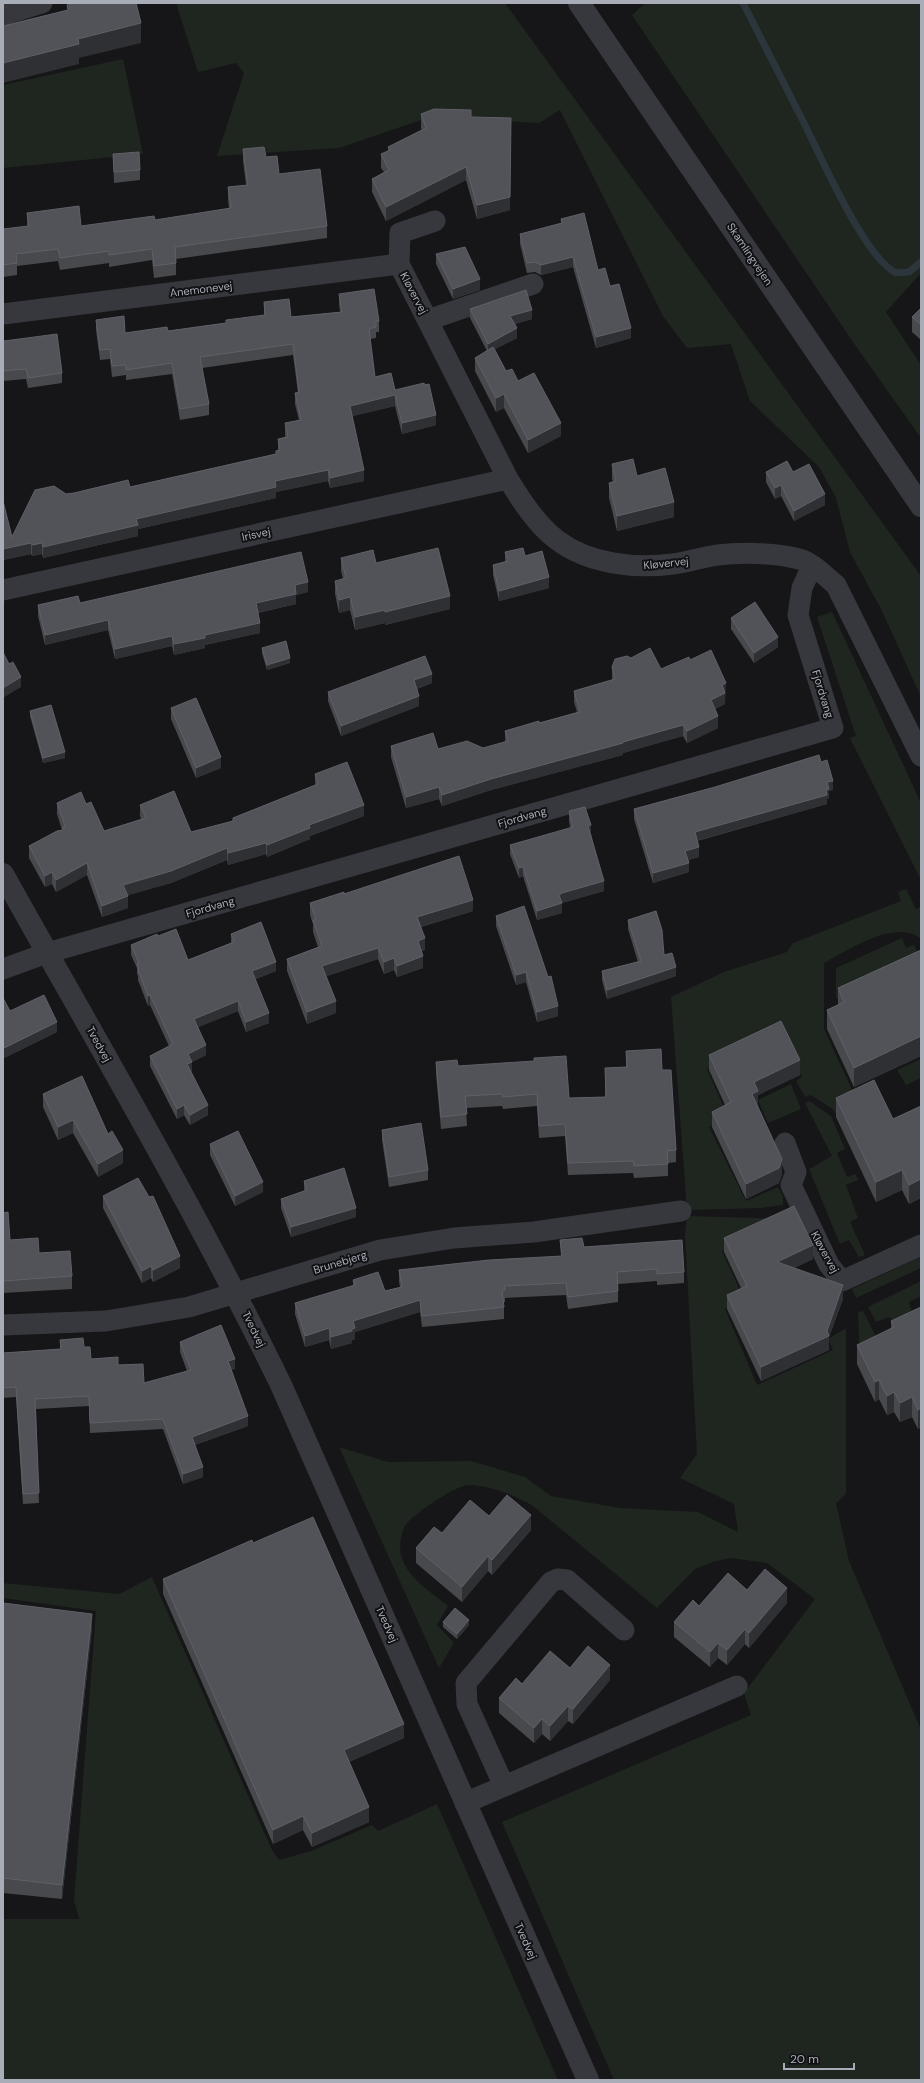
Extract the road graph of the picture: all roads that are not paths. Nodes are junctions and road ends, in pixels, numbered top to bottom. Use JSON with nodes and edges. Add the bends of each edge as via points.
{"nodes":[{"id":1,"x":42,"y":3,"type":"edge"},
{"id":2,"x":579,"y":3,"type":"edge"},
{"id":3,"x":3,"y":15,"type":"edge"},
{"id":4,"x":435,"y":221,"type":"dead end"},
{"id":5,"x":399,"y":264,"type":"junction"},
{"id":6,"x":533,"y":284,"type":"dead end"},
{"id":7,"x":3,"y":314,"type":"edge"},
{"id":8,"x":428,"y":320,"type":"junction"},
{"id":9,"x":508,"y":479,"type":"junction"},
{"id":10,"x":921,"y":506,"type":"edge"},
{"id":11,"x":812,"y":566,"type":"junction"},
{"id":12,"x":3,"y":590,"type":"edge"},
{"id":13,"x":921,"y":756,"type":"edge"},
{"id":14,"x":3,"y":874,"type":"edge"},
{"id":15,"x":47,"y":953,"type":"junction"},
{"id":16,"x":3,"y":969,"type":"edge"},
{"id":17,"x":784,"y":1143,"type":"dead end"},
{"id":18,"x":681,"y":1212,"type":"dead end"},
{"id":19,"x":921,"y":1245,"type":"edge"},
{"id":20,"x":236,"y":1293,"type":"junction"},
{"id":21,"x":3,"y":1325,"type":"edge"},
{"id":22,"x":624,"y":1630,"type":"dead end"},
{"id":23,"x":737,"y":1686,"type":"dead end"},
{"id":24,"x":504,"y":1786,"type":"junction"},
{"id":25,"x":465,"y":1803,"type":"junction"},
{"id":26,"x":588,"y":2080,"type":"edge"}],
"edges":[{"from":1,"to":3,"type":"street"},
{"from":2,"to":10,"type":"street","name":"Skamlingvejen"},
{"from":4,"to":5,"type":"street","name":"Kløvervej","via":[[400,233]]},
{"from":5,"to":7,"type":"street","name":"Anemonevej"},
{"from":5,"to":8,"type":"street","name":"Kløvervej"},
{"from":6,"to":8,"type":"street","name":"Kløvervej"},
{"from":8,"to":9,"type":"street","name":"Kløvervej"},
{"from":9,"to":11,"type":"street","name":"Kløvervej","via":[[525,506],[557,540],[581,554],[602,561],[638,566],[674,564],[718,554],[757,554],[801,559]]},
{"from":9,"to":12,"type":"street","name":"Irisvej"},
{"from":11,"to":13,"type":"street","name":"Kløvervej","via":[[836,585]]},
{"from":11,"to":15,"type":"street","name":"Fjordvang","via":[[802,588],[798,616],[833,728]]},
{"from":14,"to":15,"type":"street","name":"Tvedvej"},
{"from":15,"to":16,"type":"street"},
{"from":15,"to":20,"type":"street","name":"Tvedvej","via":[[188,1202]]},
{"from":17,"to":19,"type":"street","name":"Kløvervej","via":[[796,1172],[790,1185],[829,1265],[842,1281]]},
{"from":18,"to":20,"type":"street","name":"Brunebjerg","via":[[534,1232],[454,1238],[380,1250]]},
{"from":20,"to":21,"type":"street","name":"Brunebjerg","via":[[190,1307],[106,1320]]},
{"from":20,"to":25,"type":"street","name":"Tvedvej","via":[[323,1477]]},
{"from":22,"to":24,"type":"street","via":[[567,1580],[558,1579],[551,1582],[466,1683],[467,1704]]},
{"from":23,"to":24,"type":"street"},
{"from":24,"to":25,"type":"street"},
{"from":25,"to":26,"type":"street","name":"Tvedvej"}]}
